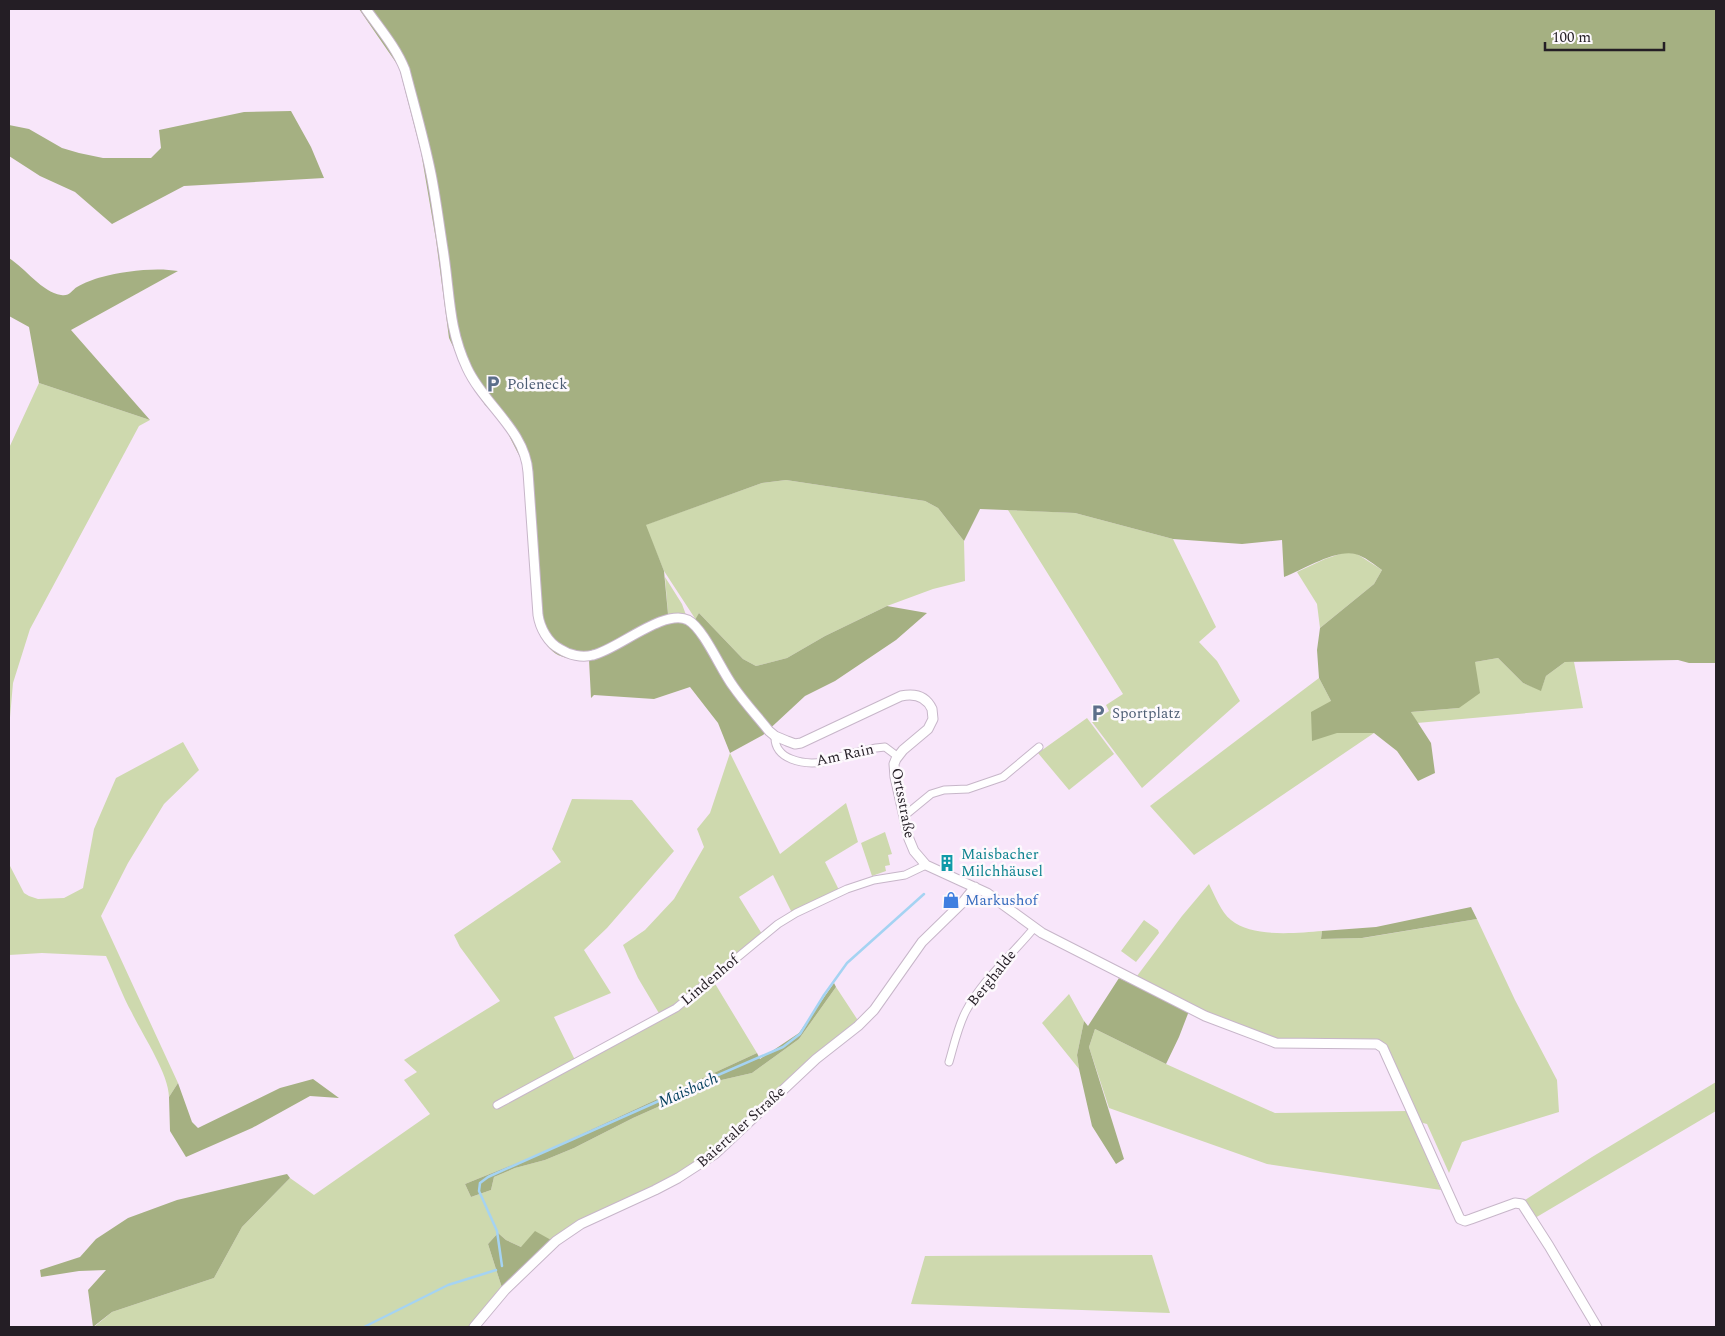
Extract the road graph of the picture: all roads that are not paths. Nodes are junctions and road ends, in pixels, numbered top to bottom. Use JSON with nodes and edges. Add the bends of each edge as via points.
{"nodes":[{"id":1,"x":366,"y":9,"type":"edge"},
{"id":2,"x":772,"y":734,"type":"junction"},
{"id":3,"x":1039,"y":747,"type":"dead end"},
{"id":4,"x":897,"y":756,"type":"junction"},
{"id":5,"x":904,"y":817,"type":"junction"},
{"id":6,"x":926,"y":865,"type":"junction"},
{"id":7,"x":975,"y":887,"type":"junction"},
{"id":8,"x":1034,"y":928,"type":"junction"},
{"id":9,"x":949,"y":1062,"type":"dead end"},
{"id":10,"x":497,"y":1106,"type":"dead end"},
{"id":11,"x":474,"y":1327,"type":"edge"},
{"id":12,"x":1598,"y":1327,"type":"edge"}],
"edges":[{"from":1,"to":2,"type":"street","via":[[405,70],[431,175],[456,340],[473,379],[517,438],[526,457],[538,615],[544,632],[562,650],[578,656],[592,656],[660,622],[674,618],[688,620],[703,637],[733,686]]},
{"from":2,"to":4,"type":"street","name":"Am Rain","via":[[778,752],[807,763],[885,747]]},
{"from":2,"to":4,"type":"street","name":"Ortsstraße","via":[[792,743],[802,743],[901,696],[920,696],[931,706],[932,722]]},
{"from":3,"to":5,"type":"street","via":[[1003,777],[968,789],[931,794]]},
{"from":4,"to":5,"type":"street","name":"Ortsstraße","via":[[894,768]]},
{"from":5,"to":6,"type":"street","name":"Ortsstraße","via":[[914,851]]},
{"from":6,"to":7,"type":"street"},
{"from":6,"to":10,"type":"street","name":"Lindenhof","via":[[905,875],[874,880],[847,890],[792,915],[676,1008]]},
{"from":7,"to":8,"type":"street","via":[[997,899]]},
{"from":7,"to":11,"type":"street","name":"Baiertaler Straße","via":[[922,942],[874,1010],[816,1059],[715,1154],[678,1178],[581,1224],[556,1241],[505,1290]]},
{"from":8,"to":9,"type":"street","name":"Berghalde","via":[[968,1008]]},
{"from":8,"to":12,"type":"street","via":[[1205,1016],[1276,1043],[1377,1044],[1383,1048],[1460,1219],[1471,1220],[1515,1203],[1522,1204]]}]}
